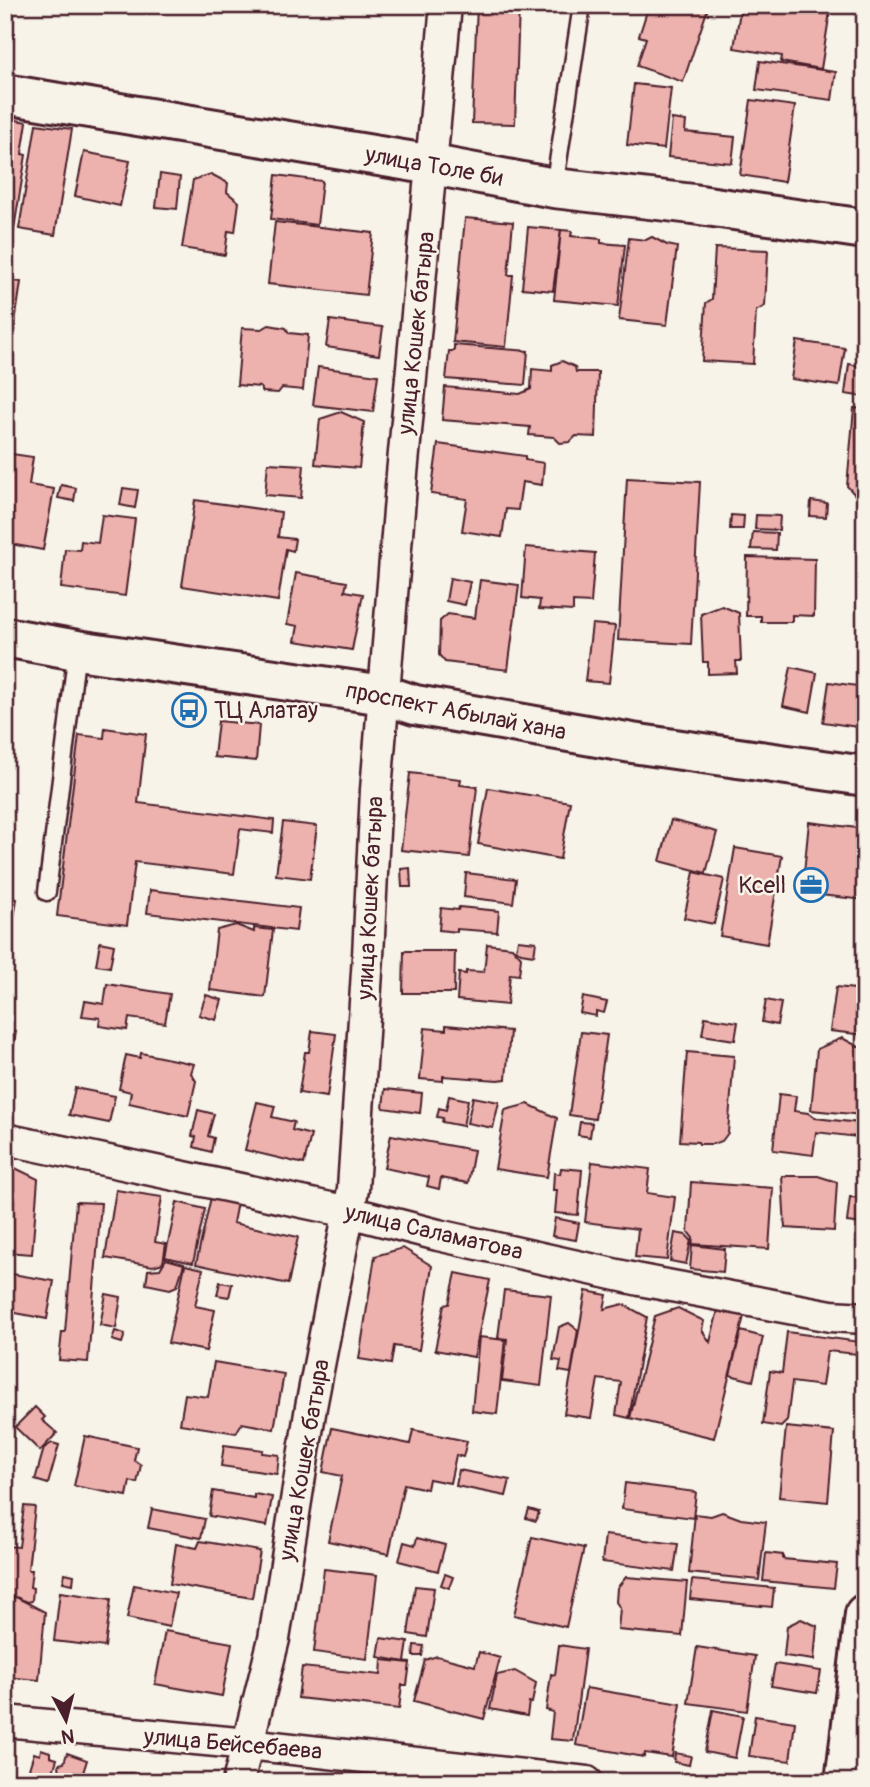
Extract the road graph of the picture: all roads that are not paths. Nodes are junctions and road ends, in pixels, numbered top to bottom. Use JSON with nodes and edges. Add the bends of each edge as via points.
{"nodes":[{"id":1,"x":446,"y":5,"type":"edge"},
{"id":2,"x":582,"y":5,"type":"edge"},
{"id":3,"x":5,"y":94,"type":"edge"},
{"id":4,"x":433,"y":164,"type":"junction"},
{"id":5,"x":555,"y":187,"type":"junction"},
{"id":6,"x":865,"y":229,"type":"edge"},
{"id":7,"x":5,"y":637,"type":"edge"},
{"id":8,"x":78,"y":650,"type":"junction"},
{"id":9,"x":384,"y":695,"type":"junction"},
{"id":10,"x":865,"y":776,"type":"edge"},
{"id":11,"x":47,"y":892,"type":"dead end"},
{"id":12,"x":5,"y":1139,"type":"edge"},
{"id":13,"x":349,"y":1212,"type":"junction"},
{"id":14,"x":865,"y":1318,"type":"edge"},
{"id":15,"x":865,"y":1614,"type":"edge"},
{"id":16,"x":5,"y":1721,"type":"edge"},
{"id":17,"x":248,"y":1744,"type":"junction"},
{"id":18,"x":238,"y":1782,"type":"edge"},
{"id":19,"x":587,"y":1782,"type":"edge"},
{"id":20,"x":845,"y":1782,"type":"edge"}],
"edges":[{"from":1,"to":4,"type":"street","name":"улица Кошек батыра"},
{"from":2,"to":5,"type":"lane"},
{"from":3,"to":4,"type":"street","name":"улица Толе би"},
{"from":4,"to":5,"type":"street","name":"улица Толе би"},
{"from":4,"to":9,"type":"street","name":"улица Кошек батыра"},
{"from":5,"to":6,"type":"street","name":"улица Толе би"},
{"from":7,"to":8,"type":"street","name":"проспект Абылай хана"},
{"from":8,"to":9,"type":"street","name":"проспект Абылай хана"},
{"from":8,"to":11,"type":"lane"},
{"from":9,"to":10,"type":"street","name":"проспект Абылай хана","via":[[415,705],[632,743]]},
{"from":9,"to":13,"type":"street","name":"улица Кошек батыра"},
{"from":12,"to":13,"type":"street","name":"улица Саламатова"},
{"from":13,"to":14,"type":"street","name":"улица Саламатова","via":[[640,1280],[831,1316]]},
{"from":13,"to":17,"type":"street","name":"улица Кошек батыра","via":[[311,1407],[274,1639]]},
{"from":15,"to":20,"type":"street"},
{"from":16,"to":17,"type":"street","name":"улица Бейсебаева"},
{"from":17,"to":18,"type":"street","name":"улица Кошек батыра"},
{"from":17,"to":19,"type":"street","name":"улица Бейсебаева"}]}
